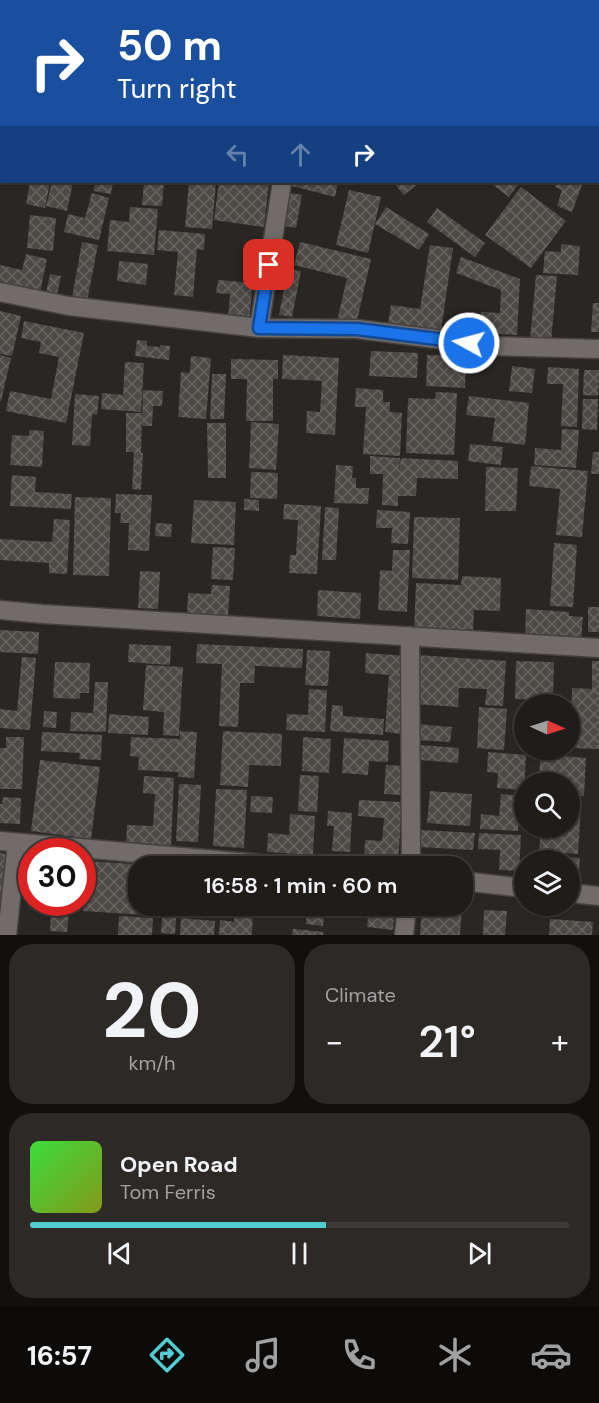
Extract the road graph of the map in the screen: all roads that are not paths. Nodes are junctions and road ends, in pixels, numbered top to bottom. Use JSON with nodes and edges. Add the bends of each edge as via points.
{"nodes":[{"id":1,"x":282,"y":183,"type":"edge"},
{"id":2,"x":0,"y":292,"type":"edge"},
{"id":3,"x":259,"y":328,"type":"junction"},
{"id":4,"x":599,"y":349,"type":"edge"},
{"id":5,"x":0,"y":610,"type":"edge"},
{"id":6,"x":410,"y":636,"type":"junction"},
{"id":7,"x":599,"y":648,"type":"edge"},
{"id":8,"x":9,"y":842,"type":"edge"},
{"id":9,"x":170,"y":856,"type":"edge"},
{"id":10,"x":411,"y":856,"type":"edge"},
{"id":11,"x":473,"y":882,"type":"edge"},
{"id":12,"x":514,"y":887,"type":"edge"},
{"id":13,"x":580,"y":894,"type":"edge"},
{"id":14,"x":599,"y":896,"type":"edge"},
{"id":15,"x":406,"y":916,"type":"edge"},
{"id":16,"x":7,"y":935,"type":"edge"},
{"id":17,"x":404,"y":935,"type":"edge"}],
"edges":[{"from":1,"to":3,"type":"street"},
{"from":2,"to":3,"type":"street","via":[[69,306]]},
{"from":3,"to":4,"type":"street","via":[[357,329],[492,346]]},
{"from":5,"to":6,"type":"street"},
{"from":6,"to":7,"type":"street"},
{"from":6,"to":10,"type":"street"},
{"from":8,"to":9,"type":"street"},
{"from":8,"to":16,"type":"street"},
{"from":11,"to":12,"type":"street"},
{"from":13,"to":14,"type":"street"},
{"from":15,"to":17,"type":"street"}]}
